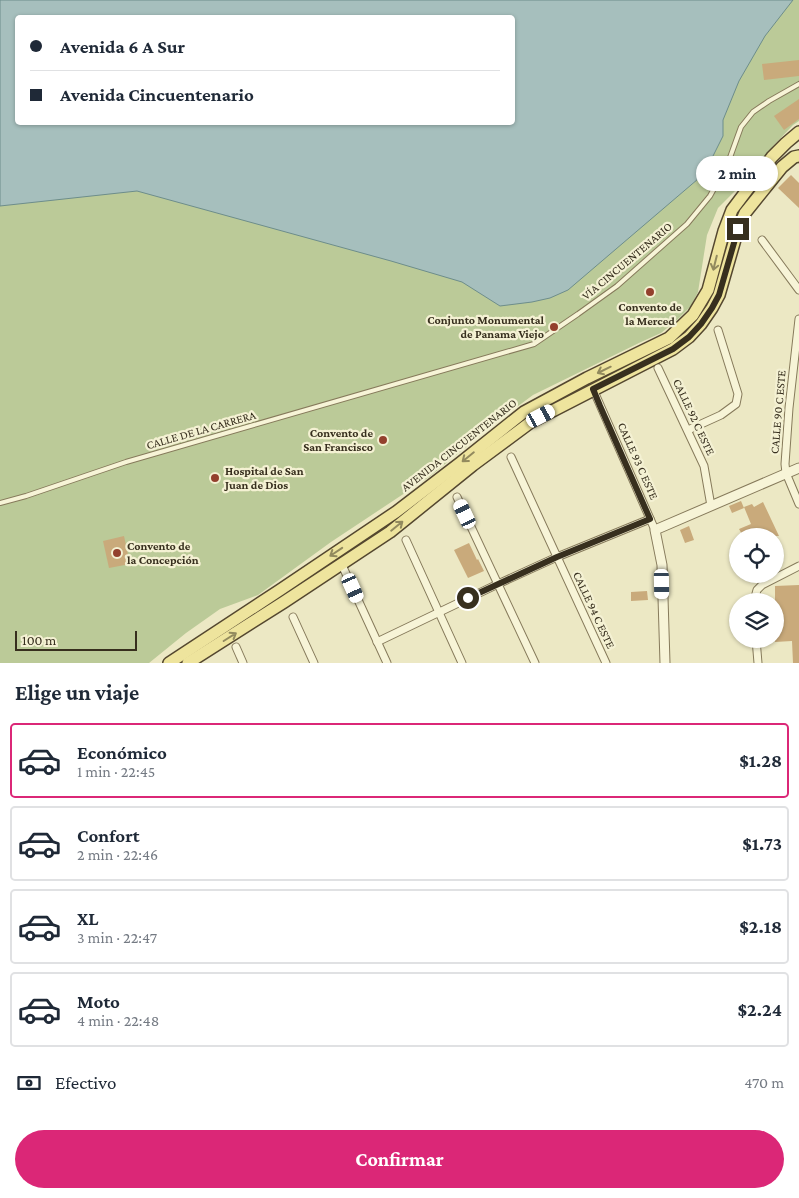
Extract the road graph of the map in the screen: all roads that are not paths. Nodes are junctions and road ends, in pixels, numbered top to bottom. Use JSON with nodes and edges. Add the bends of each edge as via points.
{"nodes":[{"id":1,"x":799,"y":84,"type":"edge"},
{"id":2,"x":799,"y":132,"type":"edge"},
{"id":3,"x":799,"y":156,"type":"edge"},
{"id":4,"x":762,"y":240,"type":"dead end"},
{"id":5,"x":799,"y":290,"type":"edge"},
{"id":6,"x":799,"y":319,"type":"edge"},
{"id":7,"x":718,"y":330,"type":"dead end"},
{"id":8,"x":658,"y":368,"type":"dead end"},
{"id":9,"x":409,"y":380,"type":"joint"},
{"id":10,"x":593,"y":389,"type":"junction"},
{"id":11,"x":688,"y":430,"type":"junction"},
{"id":12,"x":510,"y":457,"type":"dead end"},
{"id":13,"x":799,"y":468,"type":"edge"},
{"id":14,"x":786,"y":473,"type":"junction"},
{"id":15,"x":457,"y":497,"type":"dead end"},
{"id":16,"x":0,"y":503,"type":"edge"},
{"id":17,"x":799,"y":504,"type":"edge"},
{"id":18,"x":711,"y":506,"type":"junction"},
{"id":19,"x":650,"y":519,"type":"junction"},
{"id":20,"x":655,"y":530,"type":"junction"},
{"id":21,"x":406,"y":540,"type":"dead end"},
{"id":22,"x":557,"y":557,"type":"junction"},
{"id":23,"x":342,"y":565,"type":"junction"},
{"id":24,"x":799,"y":566,"type":"edge"},
{"id":25,"x":498,"y":584,"type":"junction"},
{"id":26,"x":756,"y":593,"type":"edge"},
{"id":27,"x":439,"y":612,"type":"junction"},
{"id":28,"x":293,"y":617,"type":"dead end"},
{"id":29,"x":377,"y":642,"type":"junction"},
{"id":30,"x":236,"y":647,"type":"dead end"},
{"id":31,"x":757,"y":648,"type":"edge"},
{"id":32,"x":169,"y":663,"type":"edge"},
{"id":33,"x":188,"y":663,"type":"edge"},
{"id":34,"x":243,"y":663,"type":"edge"},
{"id":35,"x":314,"y":663,"type":"edge"},
{"id":36,"x":387,"y":663,"type":"edge"},
{"id":37,"x":462,"y":663,"type":"edge"},
{"id":38,"x":535,"y":663,"type":"edge"},
{"id":39,"x":606,"y":663,"type":"edge"},
{"id":40,"x":665,"y":663,"type":"edge"},
{"id":41,"x":758,"y":663,"type":"edge"}],
"edges":[{"from":1,"to":9,"type":"lane","name":"VÍA CINCUENTENARIO","via":[[753,112],[741,127],[728,163],[710,196],[687,224],[617,286],[534,344]]},
{"from":2,"to":32,"type":"main road","name":"AVENIDA CINCUENTENARIO","one_way":true,"via":[[772,157],[732,210],[708,290],[693,315],[669,338],[524,412],[396,512]]},
{"from":3,"to":10,"type":"main road","name":"AVENIDA CINCUENTENARIO","via":[[782,167],[745,213],[719,295],[701,324],[673,349]]},
{"from":4,"to":5,"type":"street"},
{"from":6,"to":14,"type":"street","name":"CALLE 90 C ESTE"},
{"from":7,"to":11,"type":"street","via":[[738,394],[736,404],[721,415]]},
{"from":8,"to":11,"type":"street","name":"CALLE 92 C ESTE"},
{"from":9,"to":16,"type":"lane","name":"CALLE DE LA CARRERA","via":[[126,462]]},
{"from":10,"to":19,"type":"street","name":"CALLE 93 C ESTE"},
{"from":23,"to":10,"type":"main road","name":"AVENIDA CINCUENTENARIO","one_way":true,"via":[[390,532],[531,422]]},
{"from":11,"to":18,"type":"street","name":"CALLE 92 C ESTE","via":[[704,466]]},
{"from":12,"to":22,"type":"street","name":"CALLE 94 C ESTE"},
{"from":13,"to":14,"type":"street"},
{"from":14,"to":17,"type":"street","name":"CALLE 90 C ESTE"},
{"from":14,"to":18,"type":"street"},
{"from":15,"to":25,"type":"street"},
{"from":18,"to":20,"type":"street"},
{"from":19,"to":20,"type":"street","name":"CALLE 93 C ESTE"},
{"from":19,"to":22,"type":"street"},
{"from":20,"to":40,"type":"street","name":"CALLE 93 C ESTE","via":[[662,565]]},
{"from":21,"to":27,"type":"street"},
{"from":22,"to":25,"type":"street"},
{"from":22,"to":39,"type":"street","name":"CALLE 94 C ESTE"},
{"from":23,"to":29,"type":"street"},
{"from":33,"to":23,"type":"main road","name":"AVENIDA CINCUENTENARIO","one_way":true},
{"from":24,"to":26,"type":"street","via":[[767,582]]},
{"from":25,"to":27,"type":"street"},
{"from":25,"to":38,"type":"street"},
{"from":27,"to":29,"type":"street"},
{"from":27,"to":37,"type":"street"},
{"from":28,"to":35,"type":"street"},
{"from":29,"to":36,"type":"street"},
{"from":30,"to":34,"type":"street"},
{"from":31,"to":41,"type":"street"}]}
